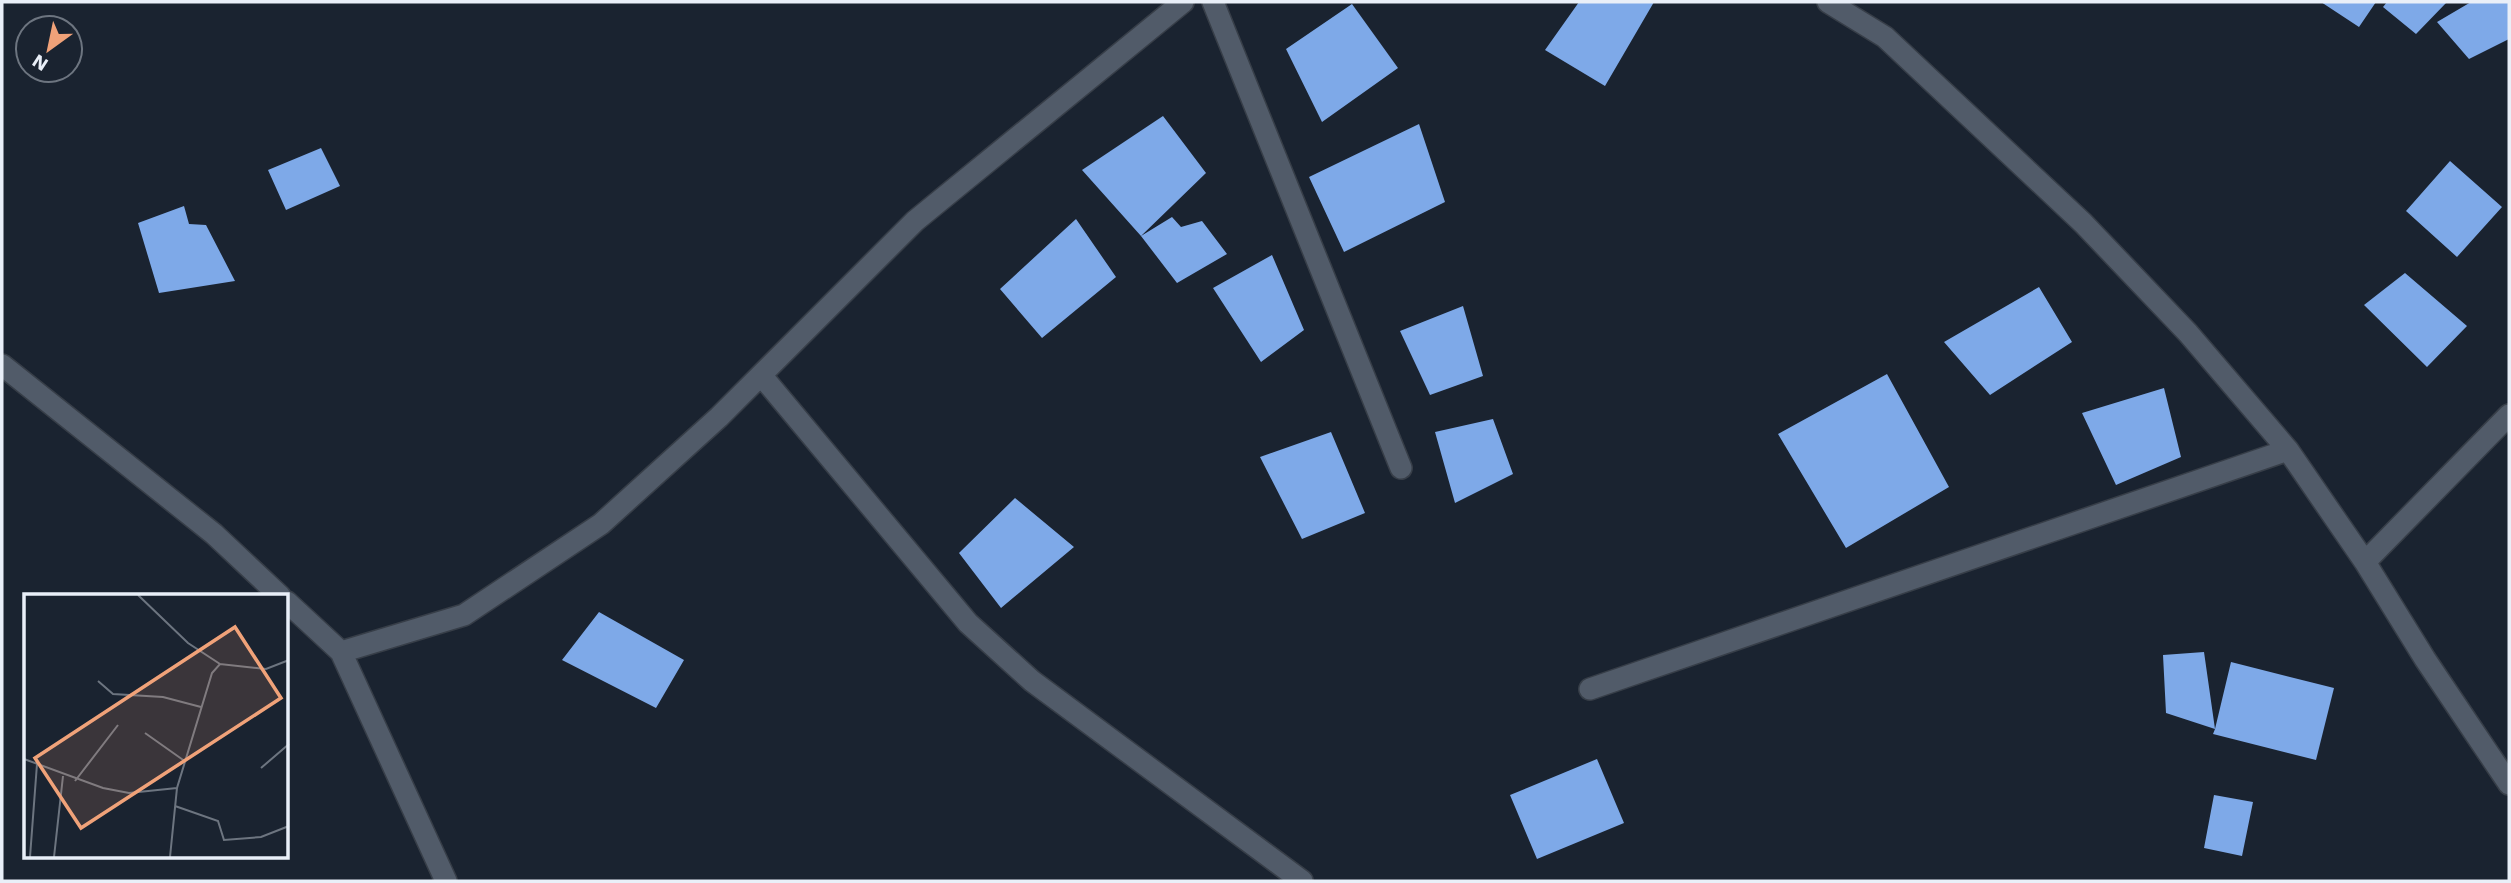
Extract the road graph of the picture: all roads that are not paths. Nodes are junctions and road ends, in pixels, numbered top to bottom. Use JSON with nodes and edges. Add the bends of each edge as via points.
{"nodes":[{"id":1,"x":1183,"y":2,"type":"edge"},
{"id":2,"x":1213,"y":2,"type":"edge"},
{"id":3,"x":1828,"y":2,"type":"edge"},
{"id":4,"x":2,"y":365,"type":"edge"},
{"id":5,"x":761,"y":375,"type":"junction"},
{"id":6,"x":2509,"y":415,"type":"edge"},
{"id":7,"x":2288,"y":450,"type":"junction"},
{"id":8,"x":1401,"y":468,"type":"dead end"},
{"id":9,"x":2365,"y":562,"type":"junction"},
{"id":10,"x":279,"y":594,"type":"edge"},
{"id":11,"x":289,"y":604,"type":"edge"},
{"id":12,"x":341,"y":652,"type":"junction"},
{"id":13,"x":1590,"y":690,"type":"dead end"},
{"id":14,"x":2509,"y":784,"type":"edge"},
{"id":15,"x":446,"y":881,"type":"edge"},
{"id":16,"x":1303,"y":881,"type":"edge"}],
"edges":[{"from":1,"to":5,"type":"street","via":[[915,221]]},
{"from":2,"to":8,"type":"street"},
{"from":3,"to":7,"type":"street","via":[[1885,37],[2083,223],[2188,332]]},
{"from":4,"to":10,"type":"street","via":[[214,534]]},
{"from":5,"to":12,"type":"street","via":[[601,524],[464,615]]},
{"from":5,"to":16,"type":"street","via":[[968,623],[1032,681]]},
{"from":6,"to":9,"type":"street"},
{"from":7,"to":9,"type":"street"},
{"from":7,"to":13,"type":"street"},
{"from":9,"to":14,"type":"street"},
{"from":11,"to":12,"type":"street"},
{"from":12,"to":15,"type":"street"}]}
